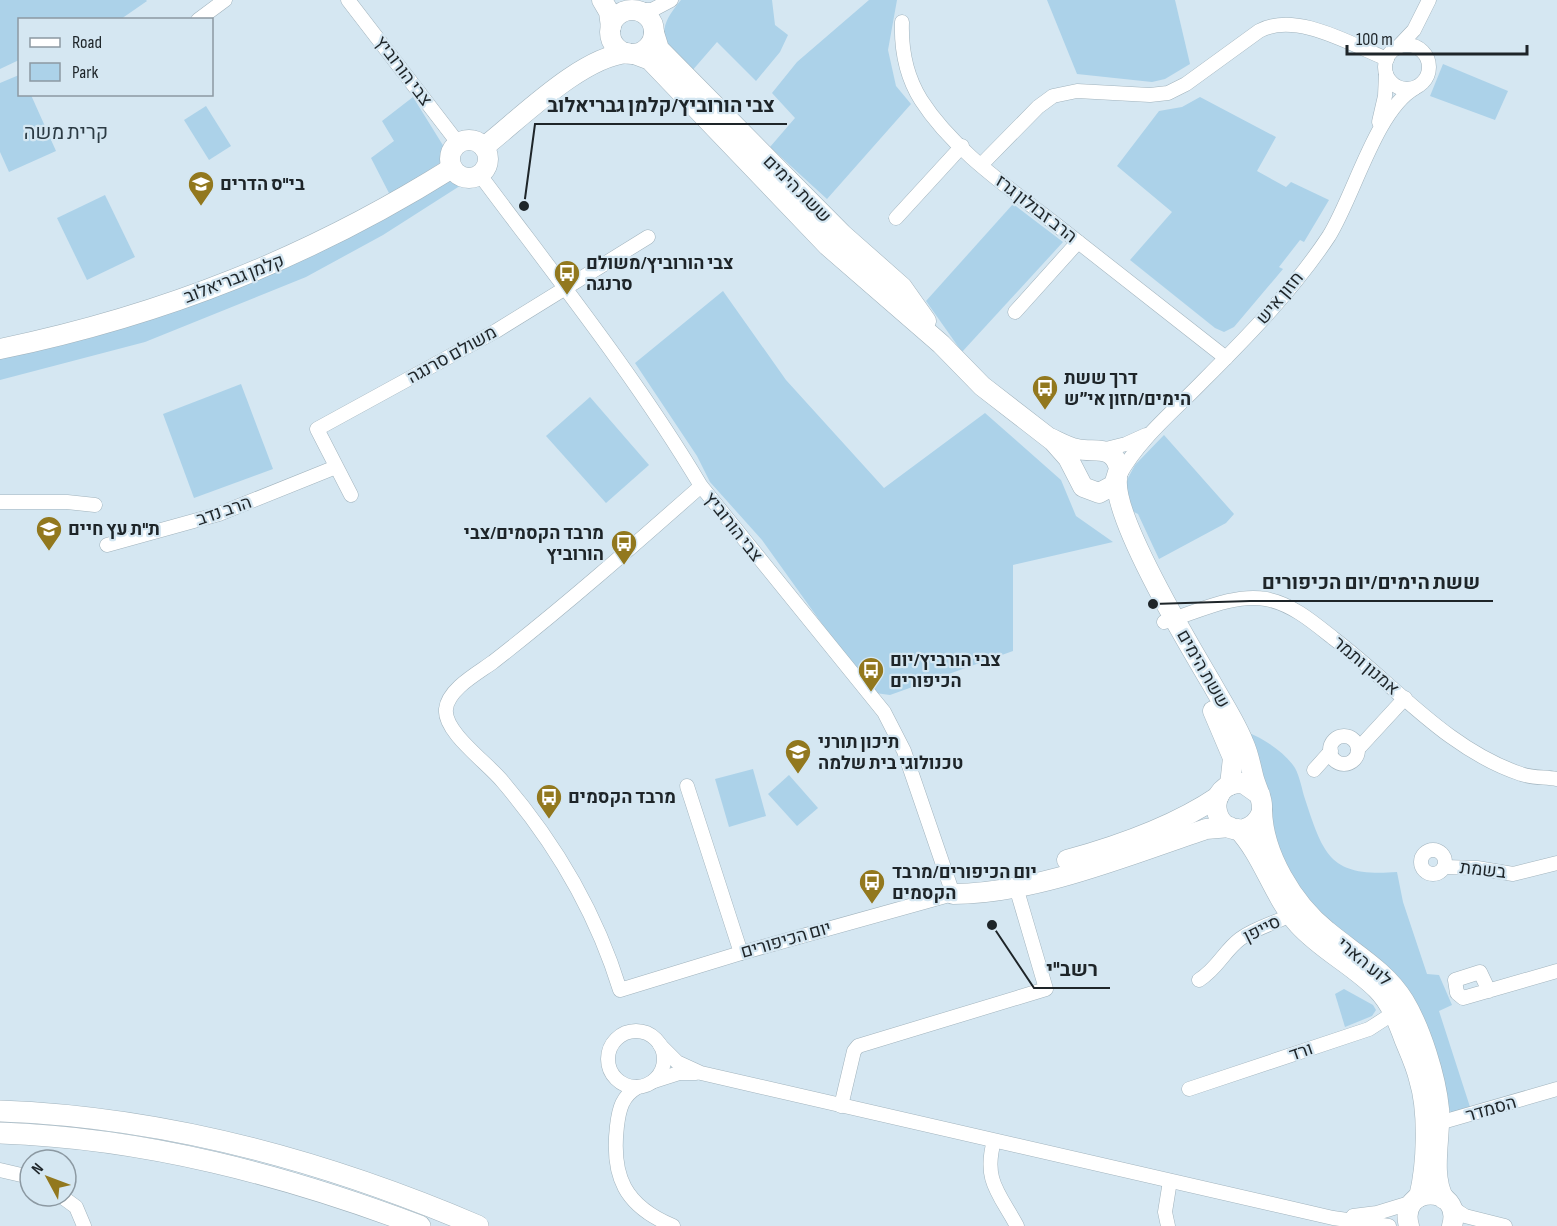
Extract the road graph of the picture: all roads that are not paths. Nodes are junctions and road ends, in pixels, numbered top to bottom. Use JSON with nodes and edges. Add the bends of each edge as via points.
{"nodes":[{"id":1,"x":225,"y":0,"type":"edge"},
{"id":2,"x":348,"y":0,"type":"edge"},
{"id":3,"x":602,"y":0,"type":"edge"},
{"id":4,"x":609,"y":0,"type":"edge"},
{"id":5,"x":670,"y":1,"type":"edge"},
{"id":6,"x":1428,"y":3,"type":"edge"},
{"id":7,"x":634,"y":10,"type":"junction"},
{"id":8,"x":201,"y":18,"type":"edge"},
{"id":9,"x":902,"y":22,"type":"dead end"},
{"id":10,"x":610,"y":30,"type":"junction"},
{"id":11,"x":654,"y":32,"type":"junction"},
{"id":12,"x":1397,"y":48,"type":"junction"},
{"id":13,"x":630,"y":53,"type":"junction"},
{"id":14,"x":1426,"y":56,"type":"junction"},
{"id":15,"x":1387,"y":59,"type":"junction"},
{"id":16,"x":1386,"y":74,"type":"junction"},
{"id":17,"x":571,"y":78,"type":"junction"},
{"id":18,"x":1415,"y":88,"type":"junction"},
{"id":19,"x":458,"y":143,"type":"junction"},
{"id":20,"x":962,"y":146,"type":"junction"},
{"id":21,"x":484,"y":147,"type":"junction"},
{"id":22,"x":1371,"y":150,"type":"junction"},
{"id":23,"x":982,"y":165,"type":"junction"},
{"id":24,"x":452,"y":168,"type":"junction"},
{"id":25,"x":480,"y":175,"type":"junction"},
{"id":26,"x":896,"y":218,"type":"dead end"},
{"id":27,"x":648,"y":237,"type":"dead end"},
{"id":28,"x":1078,"y":242,"type":"junction"},
{"id":29,"x":565,"y":288,"type":"junction"},
{"id":30,"x":1015,"y":312,"type":"dead end"},
{"id":31,"x":941,"y":344,"type":"junction"},
{"id":32,"x":0,"y":349,"type":"edge"},
{"id":33,"x":1226,"y":358,"type":"junction"},
{"id":34,"x":1159,"y":425,"type":"junction"},
{"id":35,"x":1050,"y":438,"type":"junction"},
{"id":36,"x":1097,"y":449,"type":"junction"},
{"id":37,"x":336,"y":467,"type":"junction"},
{"id":38,"x":1076,"y":476,"type":"junction"},
{"id":39,"x":1118,"y":478,"type":"junction"},
{"id":40,"x":701,"y":486,"type":"junction"},
{"id":41,"x":1092,"y":492,"type":"junction"},
{"id":42,"x":351,"y":495,"type":"dead end"},
{"id":43,"x":0,"y":502,"type":"edge"},
{"id":44,"x":95,"y":505,"type":"dead end"},
{"id":45,"x":108,"y":545,"type":"dead end"},
{"id":46,"x":1169,"y":621,"type":"junction"},
{"id":47,"x":1405,"y":698,"type":"junction"},
{"id":48,"x":1358,"y":749,"type":"junction"},
{"id":49,"x":1331,"y":751,"type":"junction"},
{"id":50,"x":1314,"y":770,"type":"dead end"},
{"id":51,"x":1557,"y":779,"type":"edge"},
{"id":52,"x":687,"y":786,"type":"dead end"},
{"id":53,"x":1224,"y":790,"type":"junction"},
{"id":54,"x":1261,"y":803,"type":"junction"},
{"id":55,"x":1234,"y":828,"type":"junction"},
{"id":56,"x":1557,"y":863,"type":"edge"},
{"id":57,"x":1444,"y":867,"type":"dead end"},
{"id":58,"x":1016,"y":887,"type":"junction"},
{"id":59,"x":953,"y":894,"type":"junction"},
{"id":60,"x":1297,"y":911,"type":"junction"},
{"id":61,"x":741,"y":953,"type":"junction"},
{"id":62,"x":1557,"y":971,"type":"edge"},
{"id":63,"x":1199,"y":980,"type":"dead end"},
{"id":64,"x":1489,"y":991,"type":"dead end"},
{"id":65,"x":1398,"y":1005,"type":"junction"},
{"id":66,"x":660,"y":1045,"type":"junction"},
{"id":67,"x":610,"y":1070,"type":"junction"},
{"id":68,"x":700,"y":1073,"type":"junction"},
{"id":69,"x":654,"y":1081,"type":"junction"},
{"id":70,"x":638,"y":1087,"type":"junction"},
{"id":71,"x":1189,"y":1089,"type":"dead end"},
{"id":72,"x":1557,"y":1089,"type":"edge"},
{"id":73,"x":841,"y":1106,"type":"junction"},
{"id":74,"x":0,"y":1111,"type":"edge"},
{"id":75,"x":618,"y":1113,"type":"junction"},
{"id":76,"x":1432,"y":1125,"type":"junction"},
{"id":77,"x":0,"y":1133,"type":"edge"},
{"id":78,"x":994,"y":1141,"type":"junction"},
{"id":79,"x":0,"y":1170,"type":"edge"},
{"id":80,"x":18,"y":1174,"type":"edge"},
{"id":81,"x":1170,"y":1180,"type":"junction"},
{"id":82,"x":1416,"y":1199,"type":"junction"},
{"id":83,"x":76,"y":1208,"type":"edge"},
{"id":84,"x":1449,"y":1211,"type":"edge"},
{"id":85,"x":1333,"y":1218,"type":"junction"},
{"id":86,"x":84,"y":1226,"type":"edge"},
{"id":87,"x":420,"y":1226,"type":"edge"},
{"id":88,"x":478,"y":1226,"type":"edge"},
{"id":89,"x":673,"y":1226,"type":"edge"},
{"id":90,"x":1017,"y":1226,"type":"edge"},
{"id":91,"x":1168,"y":1226,"type":"edge"},
{"id":92,"x":1389,"y":1226,"type":"edge"},
{"id":93,"x":1409,"y":1226,"type":"edge"},
{"id":94,"x":1505,"y":1226,"type":"edge"}],
"edges":[{"from":1,"to":8,"type":"street"},
{"from":2,"to":19,"type":"street","name":"צבי הורוביץ"},
{"from":3,"to":10,"type":"street","via":[[609,12]]},
{"from":4,"to":7,"type":"street"},
{"from":5,"to":7,"type":"street","via":[[652,10]]},
{"from":5,"to":11,"type":"street","via":[[658,15]]},
{"from":6,"to":12,"type":"street","via":[[1414,30]]},
{"from":6,"to":14,"type":"street","via":[[1422,31]]},
{"from":7,"to":10,"type":"street","via":[[618,15]]},
{"from":7,"to":11,"type":"street","via":[[649,17]]},
{"from":9,"to":20,"type":"street","name":"הרב זבולון גרז","via":[[903,52],[911,81],[928,110]]},
{"from":10,"to":13,"type":"street","via":[[615,46]]},
{"from":10,"to":17,"type":"street"},
{"from":11,"to":13,"type":"street","via":[[646,49]]},
{"from":11,"to":31,"type":"street","name":"ששת הימים","via":[[659,49],[842,234],[902,287]]},
{"from":12,"to":14,"type":"street","via":[[1412,46]]},
{"from":12,"to":15,"type":"street"},
{"from":13,"to":17,"type":"street","via":[[602,59]]},
{"from":13,"to":31,"type":"street","name":"ששת הימים","via":[[650,60],[828,246]]},
{"from":14,"to":18,"type":"street","via":[[1427,76]]},
{"from":15,"to":16,"type":"street"},
{"from":15,"to":23,"type":"street","via":[[1300,25],[1273,25],[1168,93],[1077,91],[1053,96]]},
{"from":16,"to":18,"type":"street","via":[[1398,88]]},
{"from":16,"to":22,"type":"street","name":"חזון איש"},
{"from":17,"to":21,"type":"street"},
{"from":18,"to":22,"type":"street","name":"חזון איש","via":[[1389,112]]},
{"from":19,"to":21,"type":"street","via":[[469,140]]},
{"from":19,"to":24,"type":"street","via":[[450,157]]},
{"from":20,"to":23,"type":"street","name":"הרב זבולון גרז"},
{"from":20,"to":26,"type":"street"},
{"from":21,"to":25,"type":"street","via":[[488,165]]},
{"from":22,"to":33,"type":"street","name":"חזון איש","via":[[1328,236],[1286,293]]},
{"from":23,"to":28,"type":"street","name":"הרב זבולון גרז"},
{"from":24,"to":25,"type":"street","via":[[462,177]]},
{"from":24,"to":32,"type":"street","name":"קלמן גבריאלוב","via":[[307,250],[222,286],[93,328]]},
{"from":25,"to":29,"type":"street","name":"צבי הורוביץ"},
{"from":27,"to":29,"type":"street","name":"משולם סרנגה"},
{"from":28,"to":30,"type":"street"},
{"from":28,"to":33,"type":"street","name":"הרב זבולון גרז"},
{"from":29,"to":37,"type":"street","name":"משולם סרנגה","via":[[496,331],[316,429]]},
{"from":29,"to":40,"type":"street","name":"צבי הורוביץ","via":[[685,456]]},
{"from":31,"to":35,"type":"street","name":"ששת הימים","via":[[982,386]]},
{"from":33,"to":34,"type":"street","name":"חזון איש"},
{"from":34,"to":36,"type":"street","name":"חזון איש","via":[[1132,442]]},
{"from":34,"to":39,"type":"street","name":"חזון איש"},
{"from":35,"to":36,"type":"street","name":"ששת הימים","via":[[1077,449]]},
{"from":35,"to":38,"type":"street","name":"ששת הימים"},
{"from":36,"to":38,"type":"street","via":[[1078,459]]},
{"from":36,"to":39,"type":"street","via":[[1116,460]]},
{"from":37,"to":42,"type":"street","name":"משולם סרנגה"},
{"from":37,"to":45,"type":"street","name":"הרב נדב","via":[[219,514]]},
{"from":38,"to":41,"type":"street","via":[[1080,485]]},
{"from":39,"to":41,"type":"street","via":[[1105,491]]},
{"from":39,"to":46,"type":"street","name":"ששת הימים","via":[[1120,503]]},
{"from":40,"to":59,"type":"street","name":"צבי הורוביץ","via":[[884,712],[904,751]]},
{"from":40,"to":61,"type":"street","name":"יום הכיפורים","via":[[557,612],[463,685],[445,710],[448,725],[503,781],[562,861],[597,925],[620,990]]},
{"from":41,"to":46,"type":"street","name":"ששת הימים","via":[[1107,507],[1137,575]]},
{"from":43,"to":44,"type":"street"},
{"from":46,"to":47,"type":"street","name":"אמנון ותמר","via":[[1225,603],[1266,599],[1303,615]]},
{"from":46,"to":53,"type":"street","name":"ששת הימים","via":[[1230,748],[1233,767]]},
{"from":46,"to":54,"type":"street","name":"ששת הימים","via":[[1233,720],[1245,745]]},
{"from":47,"to":48,"type":"street"},
{"from":47,"to":51,"type":"street","name":"אמנון ותמר","via":[[1478,756],[1524,775]]},
{"from":48,"to":49,"type":"street","via":[[1354,759],[1344,764]]},
{"from":48,"to":49,"type":"street","via":[[1355,741],[1344,736],[1336,739]]},
{"from":49,"to":50,"type":"street"},
{"from":52,"to":61,"type":"street"},
{"from":53,"to":54,"type":"street","via":[[1243,783]]},
{"from":53,"to":55,"type":"street","via":[[1216,810]]},
{"from":53,"to":59,"type":"street","name":"יום הכיפורים","via":[[1190,813],[1108,846]]},
{"from":54,"to":55,"type":"street","via":[[1251,826]]},
{"from":54,"to":60,"type":"street","name":"לוע הארי","via":[[1263,831]]},
{"from":55,"to":58,"type":"street","name":"יום הכיפורים","via":[[1206,830]]},
{"from":55,"to":60,"type":"street","name":"לוע הארי"},
{"from":56,"to":57,"type":"street","name":"בשמת","via":[[1513,874]]},
{"from":58,"to":59,"type":"street","name":"יום הכיפורים"},
{"from":58,"to":73,"type":"street","via":[[1046,989],[858,1046]]},
{"from":59,"to":61,"type":"street","name":"יום הכיפורים"},
{"from":60,"to":63,"type":"street","name":"סייפן","via":[[1243,937],[1214,970]]},
{"from":60,"to":65,"type":"street","name":"לוע הארי","via":[[1386,978]]},
{"from":62,"to":64,"type":"street"},
{"from":65,"to":71,"type":"street","name":"ורד","via":[[1369,1029]]},
{"from":65,"to":76,"type":"street","name":"לוע הארי","via":[[1431,1069],[1438,1098]]},
{"from":66,"to":67,"type":"street","via":[[643,1032],[622,1035],[610,1048]]},
{"from":66,"to":68,"type":"street","via":[[677,1062]]},
{"from":66,"to":69,"type":"street","via":[[663,1066]]},
{"from":67,"to":70,"type":"street","via":[[621,1083]]},
{"from":67,"to":75,"type":"street"},
{"from":68,"to":69,"type":"street","via":[[679,1073]]},
{"from":68,"to":73,"type":"street"},
{"from":69,"to":70,"type":"street"},
{"from":70,"to":75,"type":"street"},
{"from":72,"to":76,"type":"street","name":"הסמדר"},
{"from":73,"to":78,"type":"street"},
{"from":74,"to":88,"type":"main road","via":[[127,1123],[252,1147],[344,1174]]},
{"from":75,"to":89,"type":"street","via":[[614,1152],[619,1178],[646,1212]]},
{"from":76,"to":82,"type":"street","name":"לוע הארי"},
{"from":76,"to":84,"type":"street","name":"לוע הארי","via":[[1438,1185]]},
{"from":77,"to":87,"type":"main road","via":[[50,1135],[201,1159],[337,1195]]},
{"from":78,"to":81,"type":"street"},
{"from":78,"to":90,"type":"street","via":[[989,1159],[991,1178]]},
{"from":79,"to":80,"type":"street"},
{"from":81,"to":85,"type":"street"},
{"from":81,"to":91,"type":"street","via":[[1165,1212]]},
{"from":82,"to":84,"type":"street","via":[[1432,1194]]},
{"from":82,"to":85,"type":"street","via":[[1377,1213]]},
{"from":82,"to":93,"type":"street","name":"לוע הארי","via":[[1407,1215]]},
{"from":83,"to":86,"type":"street"},
{"from":84,"to":94,"type":"street"},
{"from":85,"to":92,"type":"street"}]}
